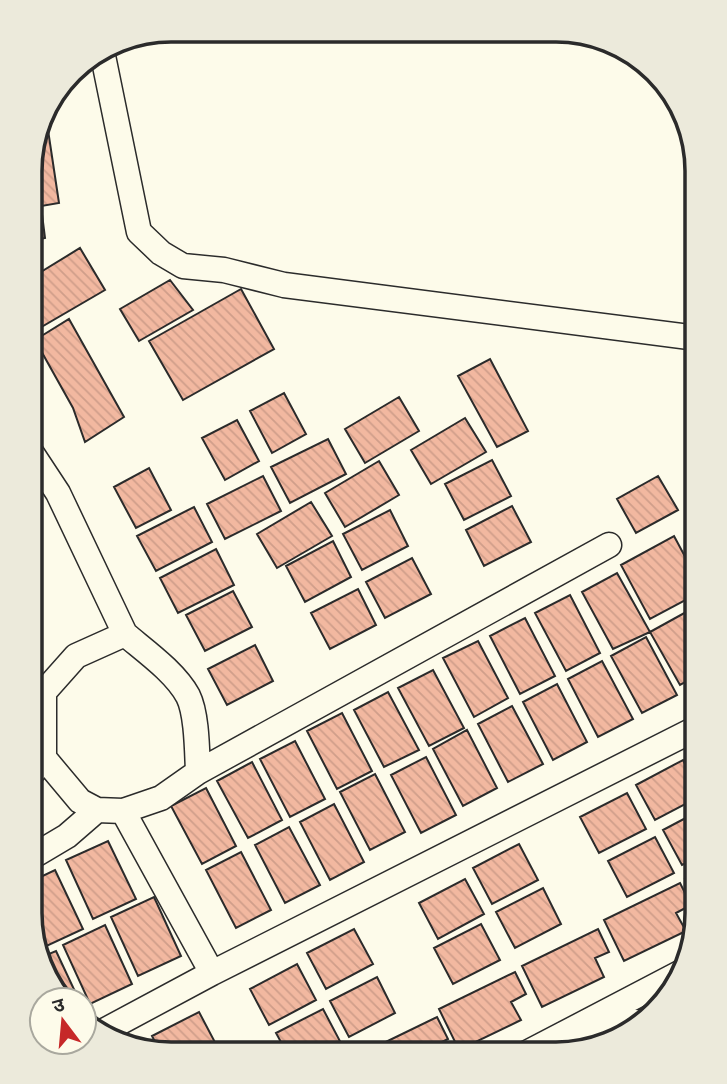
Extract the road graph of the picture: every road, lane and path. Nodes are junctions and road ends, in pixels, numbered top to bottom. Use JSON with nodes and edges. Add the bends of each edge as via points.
{"nodes":[{"id":1,"x":104,"y":61,"type":"edge"},
{"id":2,"x":685,"y":336,"type":"edge"},
{"id":3,"x":42,"y":470,"type":"edge"},
{"id":4,"x":609,"y":545,"type":"dead end"},
{"id":5,"x":125,"y":634,"type":"junction"},
{"id":6,"x":42,"y":713,"type":"edge"},
{"id":7,"x":685,"y":733,"type":"edge"},
{"id":8,"x":42,"y":771,"type":"edge"},
{"id":9,"x":198,"y":772,"type":"junction"},
{"id":10,"x":97,"y":810,"type":"junction"},
{"id":11,"x":123,"y":811,"type":"junction"},
{"id":12,"x":42,"y":851,"type":"edge"},
{"id":13,"x":212,"y":973,"type":"junction"},
{"id":14,"x":666,"y":980,"type":"edge"},
{"id":15,"x":111,"y":1027,"type":"edge"},
{"id":16,"x":548,"y":1042,"type":"edge"}],
"edges":[{"from":1,"to":2,"type":"street","via":[[139,232],[183,266],[224,270],[284,285]]},
{"from":3,"to":5,"type":"street","via":[[58,493]]},
{"from":4,"to":9,"type":"street"},
{"from":5,"to":6,"type":"street","via":[[76,656],[44,692]]},
{"from":5,"to":9,"type":"street","via":[[174,677],[188,697]]},
{"from":7,"to":13,"type":"street"},
{"from":8,"to":10,"type":"street"},
{"from":9,"to":11,"type":"street","via":[[161,798]]},
{"from":10,"to":11,"type":"street"},
{"from":10,"to":12,"type":"street"},
{"from":11,"to":13,"type":"street"},
{"from":13,"to":15,"type":"street"},
{"from":14,"to":16,"type":"street"}]}
